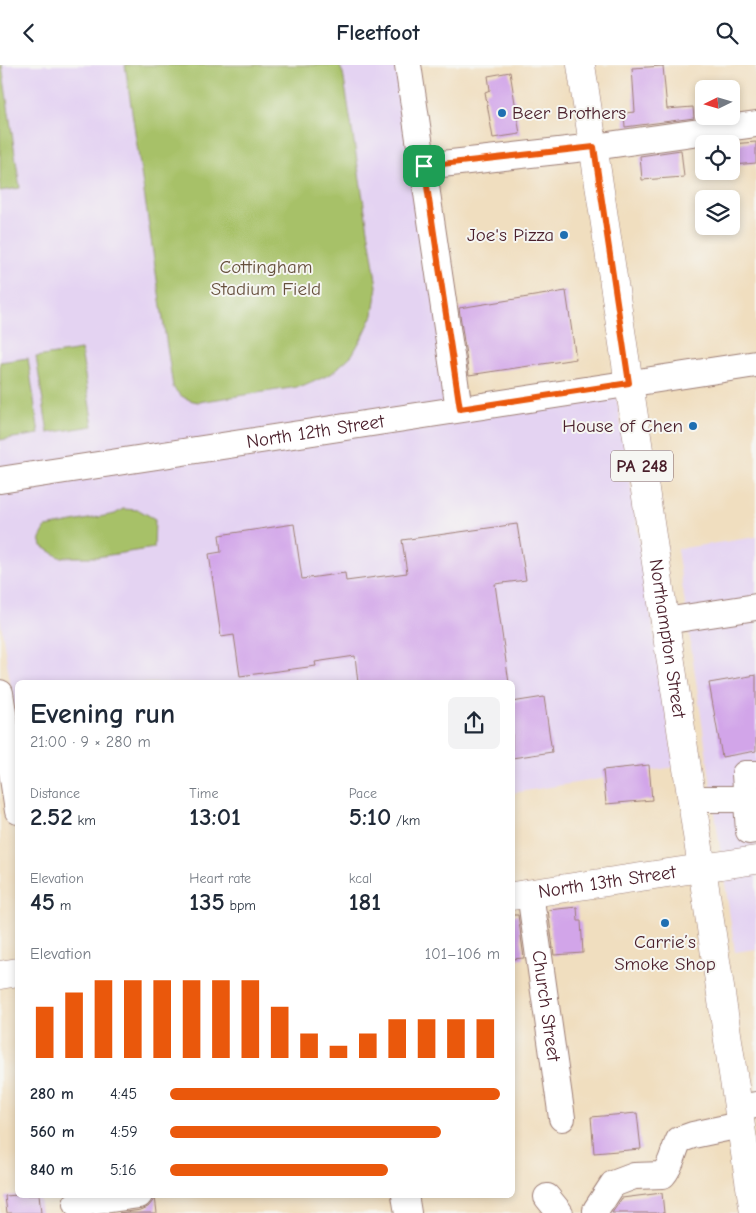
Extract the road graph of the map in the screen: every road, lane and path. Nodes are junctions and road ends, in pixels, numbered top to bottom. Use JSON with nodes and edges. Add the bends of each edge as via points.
{"nodes":[{"id":1,"x":408,"y":65,"type":"edge"},
{"id":2,"x":581,"y":65,"type":"edge"},
{"id":3,"x":756,"y":124,"type":"edge"},
{"id":4,"x":594,"y":147,"type":"junction"},
{"id":5,"x":424,"y":166,"type":"junction"},
{"id":6,"x":756,"y":364,"type":"edge"},
{"id":7,"x":629,"y":383,"type":"junction"},
{"id":8,"x":460,"y":409,"type":"junction"},
{"id":9,"x":0,"y":480,"type":"edge"},
{"id":10,"x":756,"y":607,"type":"edge"},
{"id":11,"x":665,"y":621,"type":"junction"},
{"id":12,"x":0,"y":693,"type":"edge"},
{"id":13,"x":15,"y":791,"type":"edge"},
{"id":14,"x":752,"y":791,"type":"edge"},
{"id":15,"x":691,"y":799,"type":"junction"},
{"id":16,"x":756,"y":830,"type":"edge"},
{"id":17,"x":756,"y":860,"type":"edge"},
{"id":18,"x":702,"y":868,"type":"junction"},
{"id":19,"x":521,"y":895,"type":"edge"},
{"id":20,"x":15,"y":972,"type":"edge"},
{"id":21,"x":0,"y":975,"type":"edge"},
{"id":22,"x":745,"y":1113,"type":"edge"},
{"id":23,"x":562,"y":1118,"type":"dead end"},
{"id":24,"x":118,"y":1198,"type":"edge"},
{"id":25,"x":406,"y":1198,"type":"edge"},
{"id":26,"x":76,"y":1204,"type":"edge"},
{"id":27,"x":408,"y":1213,"type":"edge"},
{"id":28,"x":596,"y":1213,"type":"edge"},
{"id":29,"x":754,"y":1213,"type":"edge"}],
"edges":[{"from":1,"to":5,"type":"street"},
{"from":2,"to":4,"type":"main road","name":"Northampton Street","number":"PA 248"},
{"from":3,"to":4,"type":"street"},
{"from":4,"to":5,"type":"street"},
{"from":4,"to":7,"type":"main road","name":"Northampton Street","number":"PA 248"},
{"from":5,"to":8,"type":"street"},
{"from":6,"to":7,"type":"street","name":"North 12th Street"},
{"from":7,"to":8,"type":"street","name":"North 12th Street"},
{"from":7,"to":11,"type":"main road","name":"Northampton Street","number":"PA 248"},
{"from":8,"to":9,"type":"street","name":"North 12th Street"},
{"from":10,"to":11,"type":"street"},
{"from":11,"to":15,"type":"main road","name":"Northampton Street","number":"PA 248"},
{"from":12,"to":13,"type":"street"},
{"from":14,"to":15,"type":"street"},
{"from":14,"to":16,"type":"street","via":[[749,831]]},
{"from":15,"to":18,"type":"main road","name":"Northampton Street","number":"PA 248"},
{"from":17,"to":18,"type":"main road","name":"North 13th Street"},
{"from":18,"to":19,"type":"main road","name":"North 13th Street"},
{"from":18,"to":22,"type":"main road","name":"Northampton Street","number":"PA 248"},
{"from":19,"to":23,"type":"street","name":"Church Street"},
{"from":20,"to":21,"type":"main road"},
{"from":22,"to":28,"type":"street","via":[[679,1140],[669,1168],[663,1175],[634,1177],[613,1184]]},
{"from":22,"to":29,"type":"main road","name":"Northampton Street","number":"PA 248"},
{"from":24,"to":26,"type":"street"},
{"from":25,"to":27,"type":"street"}]}
